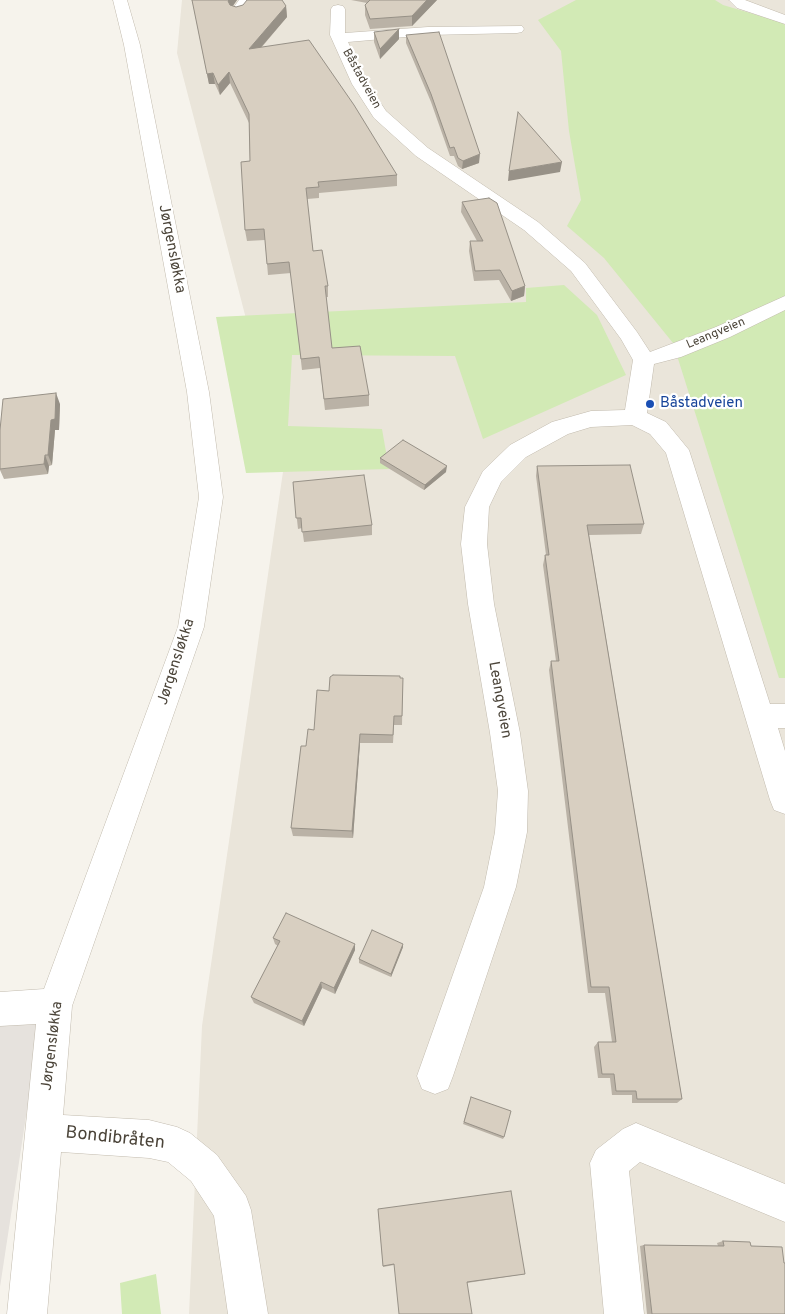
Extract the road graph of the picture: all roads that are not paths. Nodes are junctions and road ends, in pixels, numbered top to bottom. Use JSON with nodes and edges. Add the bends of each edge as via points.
{"nodes":[{"id":1,"x":120,"y":0,"type":"edge"},
{"id":2,"x":736,"y":0,"type":"edge"},
{"id":3,"x":338,"y":9,"type":"dead end"},
{"id":4,"x":785,"y":20,"type":"edge"},
{"id":5,"x":517,"y":29,"type":"dead end"},
{"id":6,"x":339,"y":38,"type":"junction"},
{"id":7,"x":785,"y":302,"type":"edge"},
{"id":8,"x":644,"y":360,"type":"junction"},
{"id":9,"x":635,"y":417,"type":"junction"},
{"id":10,"x":772,"y":716,"type":"edge"},
{"id":11,"x":785,"y":800,"type":"edge"},
{"id":12,"x":55,"y":1006,"type":"junction"},
{"id":13,"x":0,"y":1009,"type":"edge"},
{"id":14,"x":436,"y":1076,"type":"dead end"},
{"id":15,"x":43,"y":1132,"type":"junction"},
{"id":16,"x":785,"y":1203,"type":"edge"},
{"id":17,"x":27,"y":1314,"type":"edge"},
{"id":18,"x":248,"y":1314,"type":"edge"},
{"id":19,"x":624,"y":1314,"type":"edge"}],
"edges":[{"from":1,"to":12,"type":"street","name":"Jørgensløkka","via":[[132,45],[198,392],[210,497],[191,627]]},
{"from":2,"to":4,"type":"street","via":[[742,6]]},
{"from":3,"to":6,"type":"street","name":"Båstadveien"},
{"from":5,"to":6,"type":"street"},
{"from":6,"to":8,"type":"street","name":"Båstadveien","via":[[360,84],[380,114],[422,152],[532,226],[578,267]]},
{"from":7,"to":8,"type":"street","name":"Leangveien","via":[[723,332]]},
{"from":8,"to":9,"type":"street"},
{"from":9,"to":10,"type":"street","via":[[658,428],[677,450]]},
{"from":9,"to":14,"type":"street","name":"Leangveien","via":[[591,419],[560,428],[518,451],[491,476],[476,508],[474,544],[481,604],[513,791],[511,832],[500,887]]},
{"from":10,"to":11,"type":"street"},
{"from":12,"to":13,"type":"street"},
{"from":12,"to":15,"type":"street","name":"Jørgensløkka"},
{"from":15,"to":17,"type":"street","name":"Jørgensløkka"},
{"from":15,"to":18,"type":"street","name":"Bondibråten","via":[[149,1139],[177,1146],[204,1168],[232,1210]]},
{"from":16,"to":19,"type":"street","via":[[636,1142],[608,1164]]}]}
